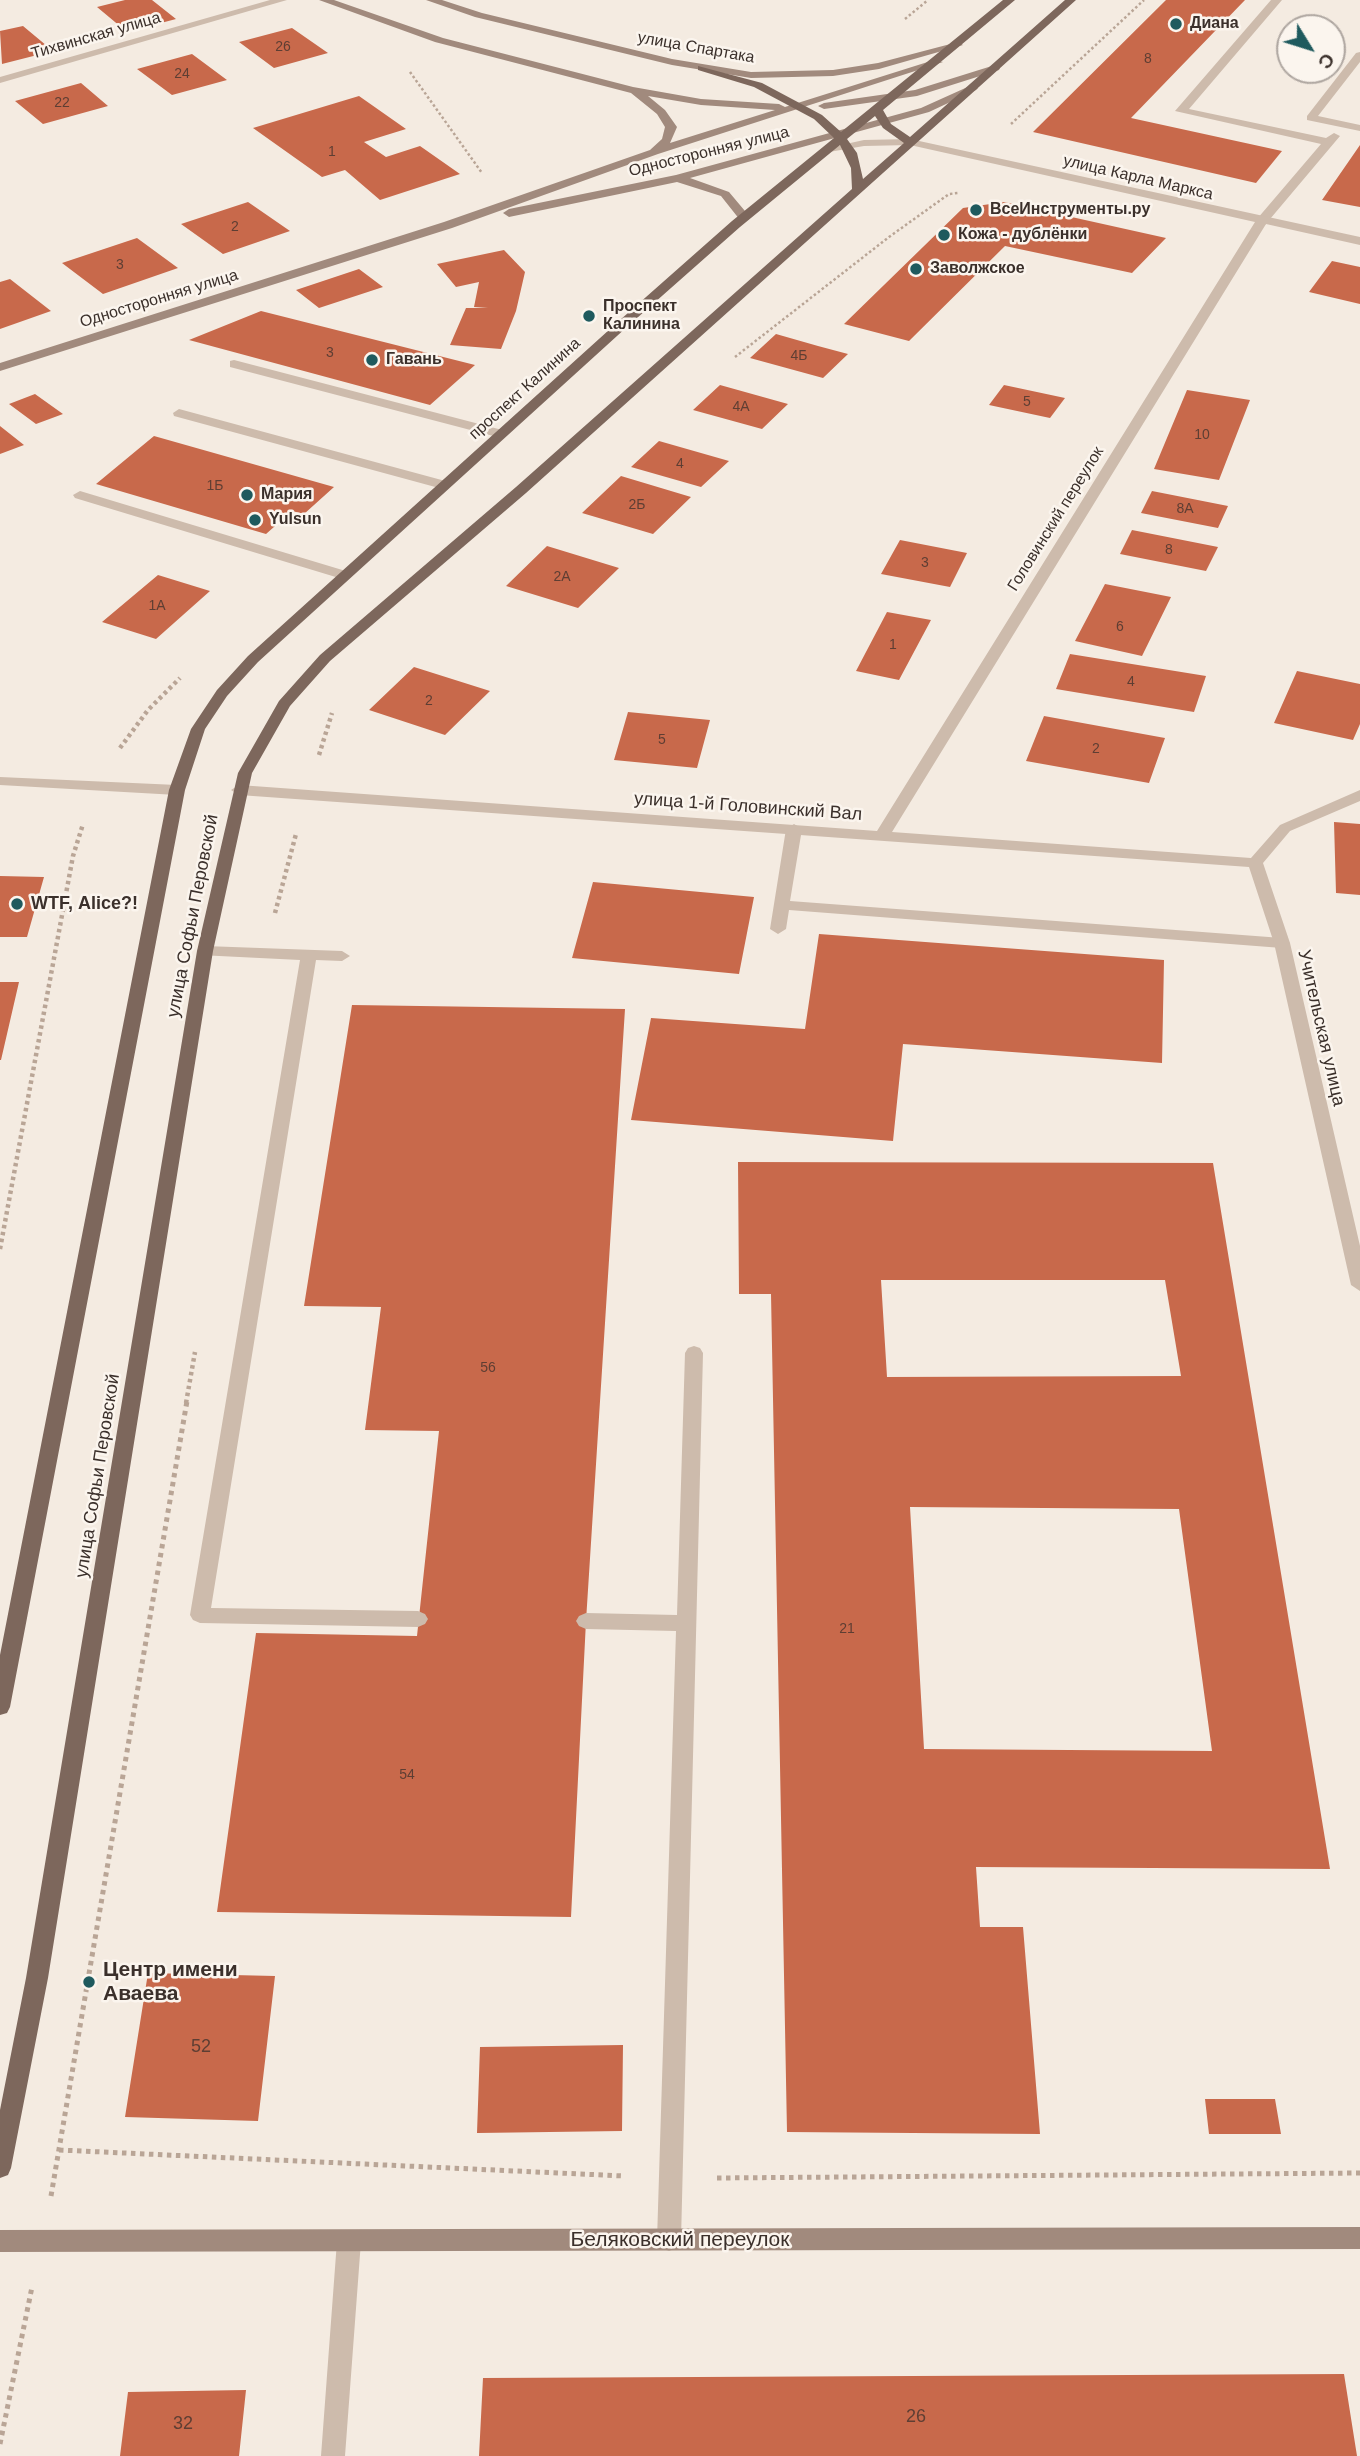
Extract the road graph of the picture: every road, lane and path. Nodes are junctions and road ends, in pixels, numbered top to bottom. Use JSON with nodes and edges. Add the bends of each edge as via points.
{"nodes":[{"id":1,"x":282,"y":0,"type":"edge"},
{"id":2,"x":324,"y":0,"type":"edge"},
{"id":3,"x":431,"y":0,"type":"edge"},
{"id":4,"x":1010,"y":0,"type":"edge"},
{"id":5,"x":1071,"y":0,"type":"edge"},
{"id":6,"x":1144,"y":0,"type":"edge"},
{"id":7,"x":1276,"y":0,"type":"edge"},
{"id":8,"x":958,"y":45,"type":"junction"},
{"id":9,"x":1360,"y":55,"type":"edge"},
{"id":10,"x":938,"y":62,"type":"junction"},
{"id":11,"x":702,"y":68,"type":"junction"},
{"id":12,"x":995,"y":68,"type":"junction"},
{"id":13,"x":409,"y":71,"type":"dead end"},
{"id":14,"x":0,"y":80,"type":"edge"},
{"id":15,"x":972,"y":88,"type":"junction"},
{"id":16,"x":633,"y":90,"type":"junction"},
{"id":17,"x":892,"y":98,"type":"junction"},
{"id":18,"x":799,"y":106,"type":"junction"},
{"id":19,"x":877,"y":110,"type":"junction"},
{"id":20,"x":884,"y":122,"type":"junction"},
{"id":21,"x":1343,"y":124,"type":"junction"},
{"id":22,"x":1008,"y":127,"type":"dead end"},
{"id":23,"x":1360,"y":128,"type":"edge"},
{"id":24,"x":851,"y":131,"type":"junction"},
{"id":25,"x":842,"y":140,"type":"junction"},
{"id":26,"x":910,"y":142,"type":"junction"},
{"id":27,"x":1329,"y":142,"type":"junction"},
{"id":28,"x":654,"y":152,"type":"junction"},
{"id":29,"x":486,"y":178,"type":"dead end"},
{"id":30,"x":678,"y":178,"type":"junction"},
{"id":31,"x":858,"y":190,"type":"junction"},
{"id":32,"x":968,"y":191,"type":"dead end"},
{"id":33,"x":744,"y":217,"type":"junction"},
{"id":34,"x":1261,"y":222,"type":"junction"},
{"id":35,"x":448,"y":225,"type":"junction"},
{"id":36,"x":1360,"y":241,"type":"edge"},
{"id":37,"x":728,"y":362,"type":"dead end"},
{"id":38,"x":234,"y":364,"type":"dead end"},
{"id":39,"x":0,"y":367,"type":"edge"},
{"id":40,"x":179,"y":414,"type":"dead end"},
{"id":41,"x":501,"y":434,"type":"junction"},
{"id":42,"x":444,"y":485,"type":"junction"},
{"id":43,"x":80,"y":495,"type":"dead end"},
{"id":44,"x":344,"y":575,"type":"junction"},
{"id":45,"x":333,"y":708,"type":"dead end"},
{"id":46,"x":0,"y":781,"type":"edge"},
{"id":47,"x":177,"y":790,"type":"junction"},
{"id":48,"x":239,"y":790,"type":"junction"},
{"id":49,"x":307,"y":795,"type":"junction"},
{"id":50,"x":1360,"y":795,"type":"edge"},
{"id":51,"x":794,"y":830,"type":"junction"},
{"id":52,"x":882,"y":836,"type":"junction"},
{"id":53,"x":1255,"y":863,"type":"junction"},
{"id":54,"x":782,"y":905,"type":"junction"},
{"id":55,"x":778,"y":929,"type":"dead end"},
{"id":56,"x":1282,"y":943,"type":"junction"},
{"id":57,"x":205,"y":951,"type":"junction"},
{"id":58,"x":264,"y":954,"type":"junction"},
{"id":59,"x":309,"y":956,"type":"junction"},
{"id":60,"x":342,"y":956,"type":"dead end"},
{"id":61,"x":1360,"y":1285,"type":"edge"},
{"id":62,"x":198,"y":1339,"type":"dead end"},
{"id":63,"x":694,"y":1353,"type":"dead end"},
{"id":64,"x":418,"y":1619,"type":"dead end"},
{"id":65,"x":586,"y":1621,"type":"dead end"},
{"id":66,"x":686,"y":1623,"type":"junction"},
{"id":67,"x":0,"y":1707,"type":"edge"},
{"id":68,"x":0,"y":2168,"type":"edge"},
{"id":69,"x":1360,"y":2238,"type":"edge"},
{"id":70,"x":43,"y":2240,"type":"junction"},
{"id":71,"x":669,"y":2240,"type":"junction"},
{"id":72,"x":0,"y":2241,"type":"edge"},
{"id":73,"x":349,"y":2241,"type":"junction"},
{"id":74,"x":0,"y":2444,"type":"edge"},
{"id":75,"x":332,"y":2456,"type":"edge"}],
"edges":[{"from":1,"to":14,"type":"street","name":"Тихвинская улица"},
{"from":2,"to":16,"type":"street","via":[[439,40]]},
{"from":3,"to":11,"type":"street","name":"улица Спартака"},
{"from":4,"to":8,"type":"main road","name":"проспект Калинина"},
{"from":5,"to":12,"type":"main road"},
{"from":6,"to":22,"type":"path"},
{"from":7,"to":27,"type":"street","via":[[1181,111]]},
{"from":8,"to":10,"type":"main road","name":"проспект Калинина"},
{"from":8,"to":11,"type":"street","name":"улица Спартака","via":[[833,73],[761,76]]},
{"from":9,"to":21,"type":"street","via":[[1311,118]]},
{"from":10,"to":17,"type":"main road","name":"проспект Калинина"},
{"from":10,"to":18,"type":"street","name":"Односторонняя улица"},
{"from":11,"to":18,"type":"main road","via":[[758,85]]},
{"from":12,"to":15,"type":"main road"},
{"from":12,"to":17,"type":"street","via":[[946,86]]},
{"from":13,"to":29,"type":"path"},
{"from":15,"to":20,"type":"street"},
{"from":15,"to":26,"type":"main road"},
{"from":16,"to":18,"type":"street","via":[[712,103]]},
{"from":16,"to":28,"type":"street","via":[[661,112],[671,127],[667,140]]},
{"from":17,"to":18,"type":"street"},
{"from":17,"to":19,"type":"main road","name":"проспект Калинина"},
{"from":18,"to":25,"type":"main road"},
{"from":18,"to":28,"type":"street","name":"Односторонняя улица"},
{"from":19,"to":20,"type":"main road"},
{"from":19,"to":24,"type":"main road","name":"проспект Калинина"},
{"from":20,"to":24,"type":"street"},
{"from":20,"to":26,"type":"main road"},
{"from":21,"to":23,"type":"street"},
{"from":21,"to":27,"type":"street","name":"Головинский переулок"},
{"from":24,"to":25,"type":"main road","name":"проспект Калинина"},
{"from":25,"to":26,"type":"street","name":"улица Карла Маркса"},
{"from":25,"to":30,"type":"street","name":"Односторонняя улица"},
{"from":25,"to":31,"type":"main road","via":[[857,167]]},
{"from":25,"to":33,"type":"main road","name":"проспект Калинина"},
{"from":26,"to":31,"type":"main road"},
{"from":26,"to":34,"type":"street","name":"улица Карла Маркса"},
{"from":27,"to":34,"type":"street","name":"Головинский переулок"},
{"from":28,"to":35,"type":"street","name":"Односторонняя улица"},
{"from":30,"to":33,"type":"street","via":[[725,194]]},
{"from":30,"to":35,"type":"street","name":"Односторонняя улица"},
{"from":31,"to":48,"type":"main road","via":[[325,658],[273,721]]},
{"from":32,"to":37,"type":"path","via":[[948,194]]},
{"from":33,"to":41,"type":"main road","name":"проспект Калинина"},
{"from":34,"to":36,"type":"street","name":"улица Карла Маркса"},
{"from":34,"to":52,"type":"street","name":"Головинский переулок"},
{"from":35,"to":39,"type":"street","name":"Односторонняя улица"},
{"from":38,"to":41,"type":"street"},
{"from":40,"to":42,"type":"street"},
{"from":41,"to":42,"type":"main road","name":"проспект Калинина"},
{"from":42,"to":44,"type":"main road","name":"проспект Калинина"},
{"from":43,"to":44,"type":"street"},
{"from":44,"to":47,"type":"main road","name":"проспект Калинина","via":[[222,692],[198,729]]},
{"from":45,"to":49,"type":"path"},
{"from":46,"to":47,"type":"street"},
{"from":47,"to":67,"type":"main road"},
{"from":48,"to":49,"type":"street","name":"улица 1-й Головинский Вал"},
{"from":48,"to":57,"type":"main road","name":"улица Софьи Перовской"},
{"from":49,"to":51,"type":"street","name":"улица 1-й Головинский Вал"},
{"from":49,"to":58,"type":"path"},
{"from":50,"to":53,"type":"street","via":[[1285,828]]},
{"from":51,"to":52,"type":"street","name":"улица 1-й Головинский Вал"},
{"from":51,"to":54,"type":"street"},
{"from":52,"to":53,"type":"street","name":"улица 1-й Головинский Вал"},
{"from":53,"to":56,"type":"street","name":"Учительская улица"},
{"from":54,"to":55,"type":"street"},
{"from":54,"to":56,"type":"street"},
{"from":56,"to":61,"type":"street","name":"Учительская улица"},
{"from":57,"to":58,"type":"street"},
{"from":57,"to":68,"type":"main road","name":"улица Софьи Перовской","via":[[37,1978]]},
{"from":58,"to":59,"type":"street"},
{"from":59,"to":60,"type":"street"},
{"from":59,"to":64,"type":"street","via":[[200,1615]]},
{"from":62,"to":70,"type":"path"},
{"from":63,"to":66,"type":"street"},
{"from":65,"to":66,"type":"street"},
{"from":66,"to":71,"type":"street"},
{"from":69,"to":71,"type":"street","name":"Беляковский переулок"},
{"from":70,"to":72,"type":"street","name":"Беляковский переулок"},
{"from":70,"to":73,"type":"street","name":"Беляковский переулок"},
{"from":70,"to":74,"type":"path"},
{"from":71,"to":73,"type":"street","name":"Беляковский переулок"},
{"from":73,"to":75,"type":"street"}]}
